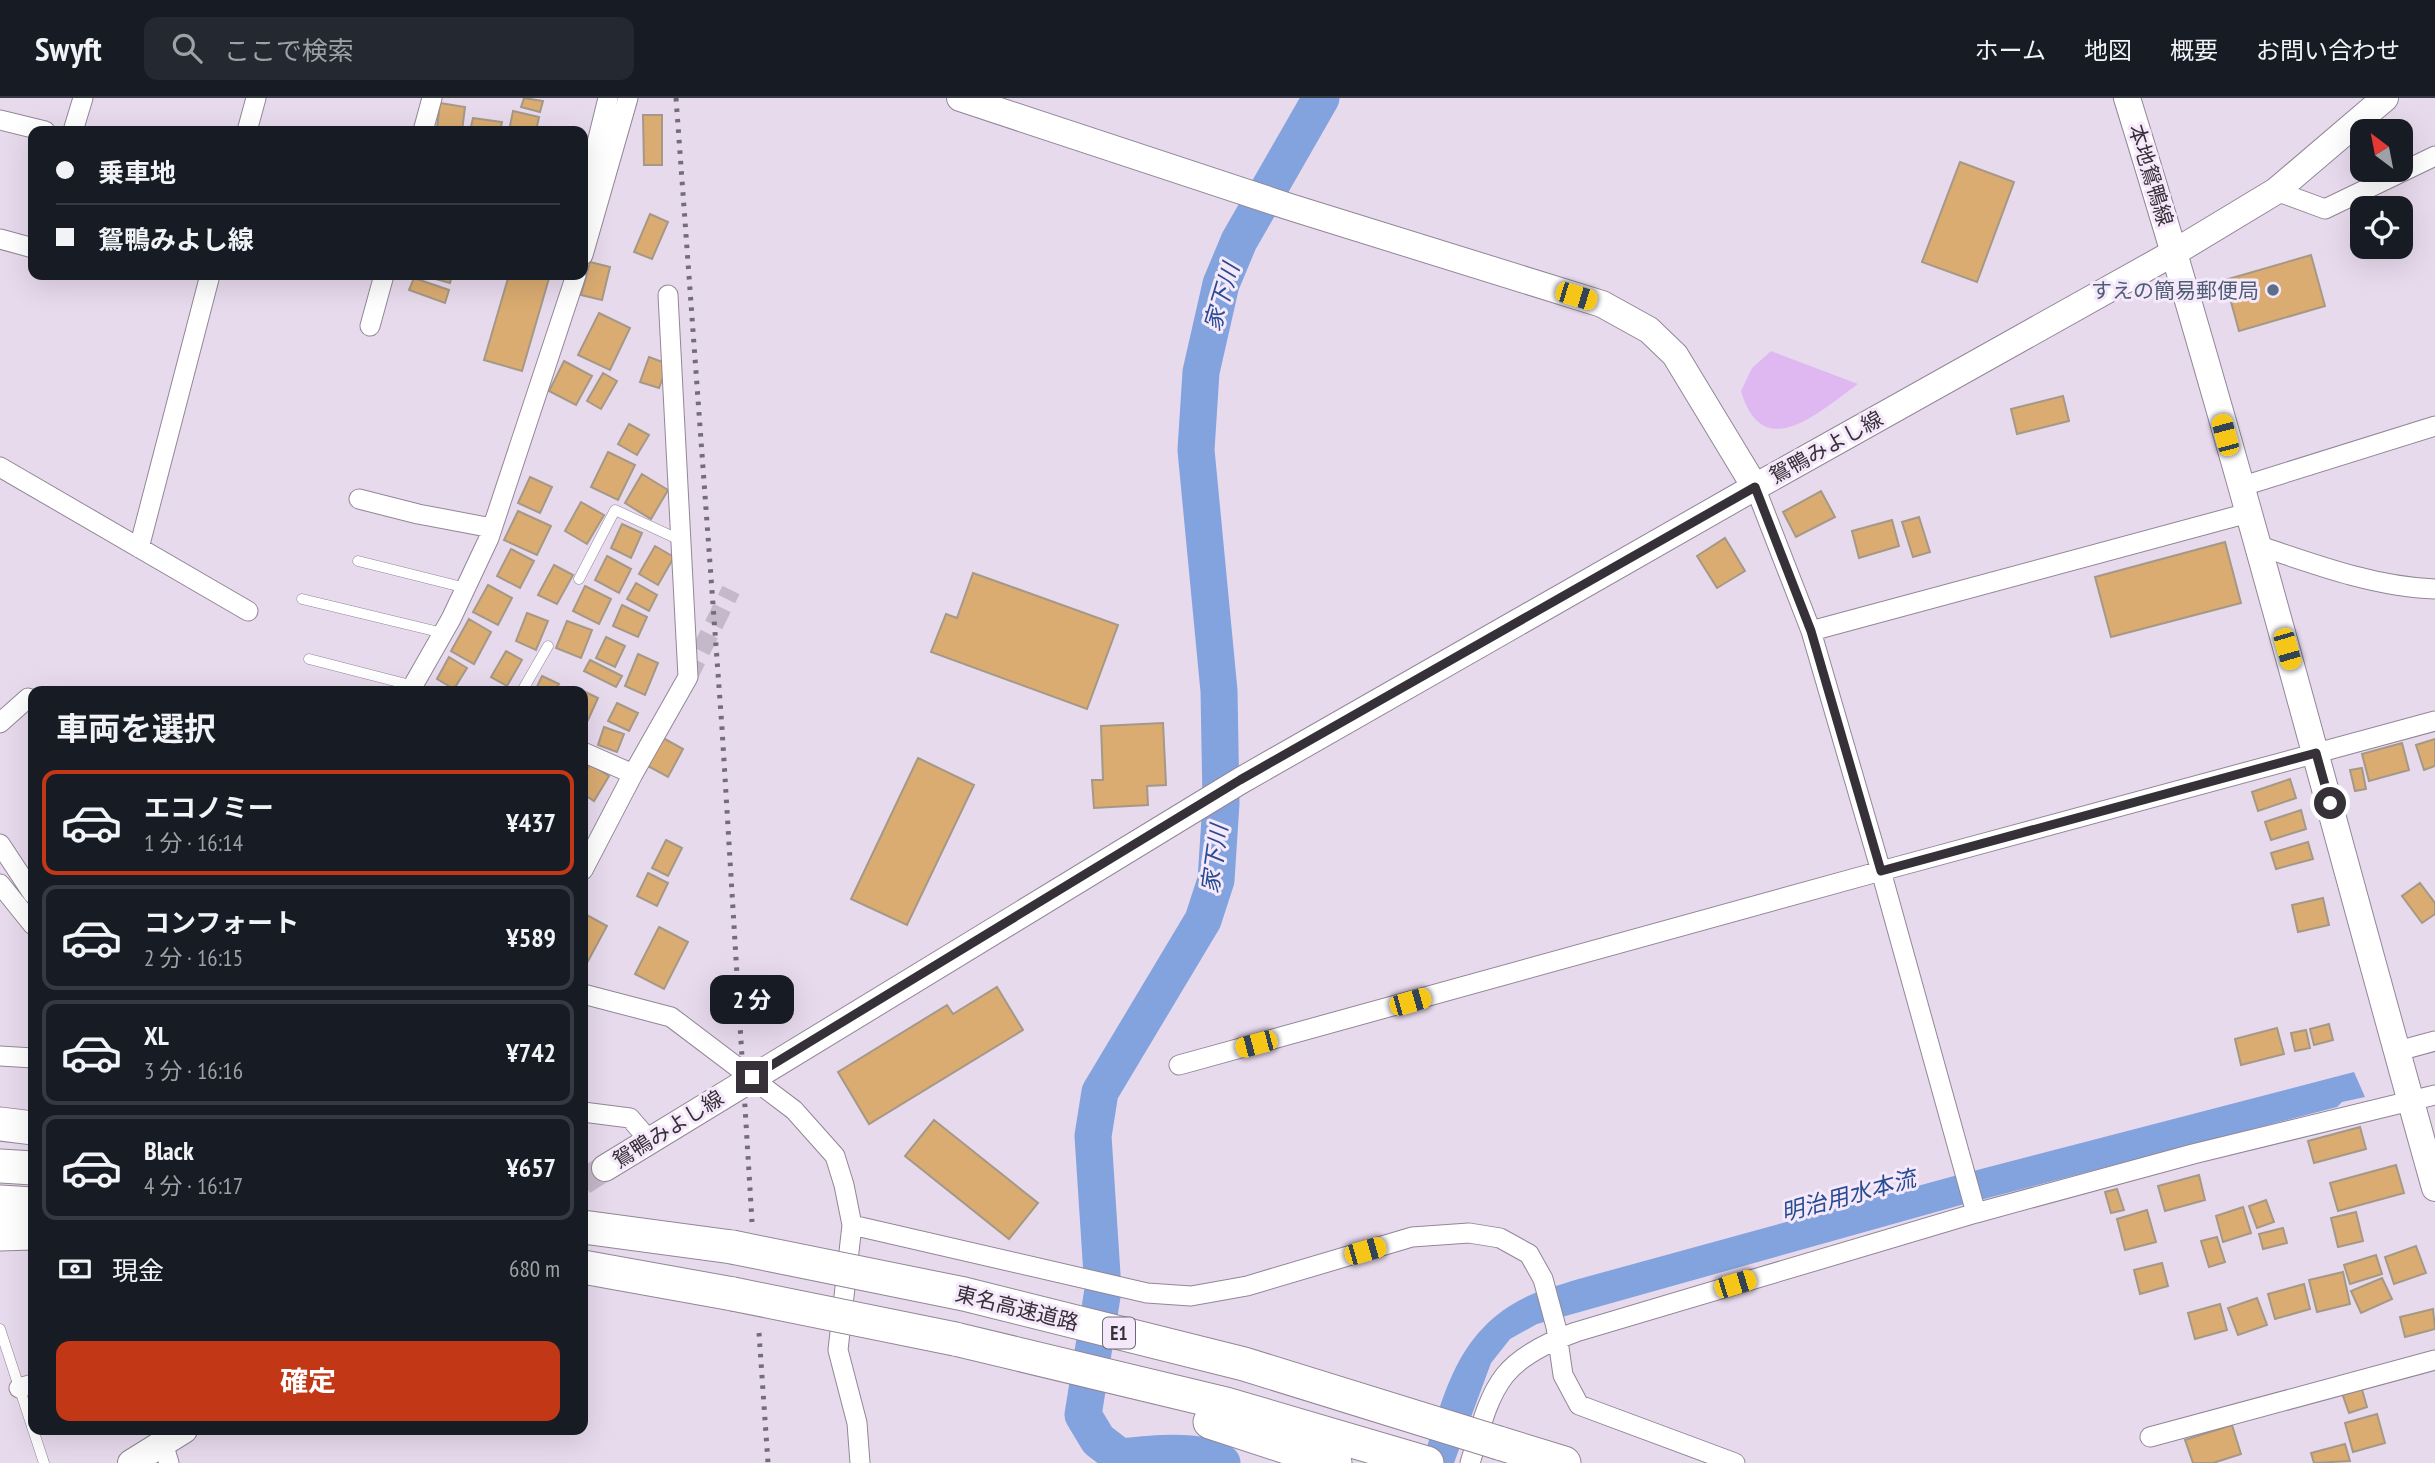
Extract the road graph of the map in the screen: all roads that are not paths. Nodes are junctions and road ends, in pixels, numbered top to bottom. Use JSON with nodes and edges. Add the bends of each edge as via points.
{"nodes":[{"id":1,"x":83,"y":98,"type":"edge"},
{"id":2,"x":256,"y":98,"type":"edge"},
{"id":3,"x":432,"y":98,"type":"edge"},
{"id":4,"x":608,"y":98,"type":"edge"},
{"id":5,"x":628,"y":98,"type":"edge"},
{"id":6,"x":2127,"y":98,"type":"edge"},
{"id":7,"x":967,"y":99,"type":"edge"},
{"id":8,"x":2374,"y":100,"type":"edge"},
{"id":9,"x":0,"y":120,"type":"edge"},
{"id":10,"x":75,"y":126,"type":"edge"},
{"id":11,"x":248,"y":126,"type":"edge"},
{"id":12,"x":424,"y":126,"type":"edge"},
{"id":13,"x":28,"y":127,"type":"edge"},
{"id":14,"x":2435,"y":156,"type":"edge"},
{"id":15,"x":588,"y":180,"type":"edge"},
{"id":16,"x":2276,"y":191,"type":"junction"},
{"id":17,"x":588,"y":221,"type":"edge"},
{"id":18,"x":0,"y":239,"type":"edge"},
{"id":19,"x":28,"y":247,"type":"edge"},
{"id":20,"x":2175,"y":252,"type":"junction"},
{"id":21,"x":209,"y":280,"type":"edge"},
{"id":22,"x":383,"y":280,"type":"edge"},
{"id":23,"x":574,"y":280,"type":"edge"},
{"id":24,"x":668,"y":295,"type":"dead end"},
{"id":25,"x":370,"y":326,"type":"dead end"},
{"id":26,"x":2435,"y":426,"type":"edge"},
{"id":27,"x":0,"y":467,"type":"edge"},
{"id":28,"x":1755,"y":487,"type":"junction"},
{"id":29,"x":2239,"y":487,"type":"junction"},
{"id":30,"x":359,"y":499,"type":"dead end"},
{"id":31,"x":2248,"y":513,"type":"junction"},
{"id":32,"x":492,"y":528,"type":"junction"},
{"id":33,"x":680,"y":540,"type":"junction"},
{"id":34,"x":2257,"y":545,"type":"junction"},
{"id":35,"x":139,"y":548,"type":"junction"},
{"id":36,"x":358,"y":561,"type":"dead end"},
{"id":37,"x":579,"y":579,"type":"dead end"},
{"id":38,"x":466,"y":588,"type":"junction"},
{"id":39,"x":2435,"y":589,"type":"edge"},
{"id":40,"x":302,"y":599,"type":"dead end"},
{"id":41,"x":248,"y":611,"type":"dead end"},
{"id":42,"x":1811,"y":631,"type":"junction"},
{"id":43,"x":443,"y":633,"type":"junction"},
{"id":44,"x":548,"y":646,"type":"dead end"},
{"id":45,"x":309,"y":659,"type":"dead end"},
{"id":46,"x":402,"y":686,"type":"edge"},
{"id":47,"x":414,"y":686,"type":"edge"},
{"id":48,"x":526,"y":686,"type":"edge"},
{"id":49,"x":28,"y":698,"type":"dead end"},
{"id":50,"x":2435,"y":721,"type":"edge"},
{"id":51,"x":0,"y":723,"type":"edge"},
{"id":52,"x":2316,"y":753,"type":"junction"},
{"id":53,"x":588,"y":754,"type":"edge"},
{"id":54,"x":633,"y":774,"type":"junction"},
{"id":55,"x":0,"y":844,"type":"edge"},
{"id":56,"x":588,"y":860,"type":"edge"},
{"id":57,"x":1881,"y":871,"type":"junction"},
{"id":58,"x":0,"y":884,"type":"edge"},
{"id":59,"x":28,"y":886,"type":"edge"},
{"id":60,"x":28,"y":919,"type":"edge"},
{"id":61,"x":588,"y":995,"type":"edge"},
{"id":62,"x":2435,"y":1041,"type":"edge"},
{"id":63,"x":28,"y":1045,"type":"edge"},
{"id":64,"x":2399,"y":1054,"type":"junction"},
{"id":65,"x":6,"y":1056,"type":"edge"},
{"id":66,"x":28,"y":1058,"type":"edge"},
{"id":67,"x":1179,"y":1065,"type":"dead end"},
{"id":68,"x":752,"y":1077,"type":"junction"},
{"id":69,"x":2418,"y":1097,"type":"edge"},
{"id":70,"x":588,"y":1113,"type":"edge"},
{"id":71,"x":0,"y":1124,"type":"edge"},
{"id":72,"x":28,"y":1127,"type":"edge"},
{"id":73,"x":649,"y":1140,"type":"junction"},
{"id":74,"x":0,"y":1166,"type":"edge"},
{"id":75,"x":28,"y":1168,"type":"edge"},
{"id":76,"x":605,"y":1168,"type":"tunnel mouth"},
{"id":77,"x":2435,"y":1188,"type":"edge"},
{"id":78,"x":0,"y":1202,"type":"edge"},
{"id":79,"x":28,"y":1204,"type":"edge"},
{"id":80,"x":1976,"y":1213,"type":"junction"},
{"id":81,"x":852,"y":1225,"type":"junction"},
{"id":82,"x":588,"y":1228,"type":"edge"},
{"id":83,"x":28,"y":1233,"type":"edge"},
{"id":84,"x":0,"y":1234,"type":"edge"},
{"id":85,"x":593,"y":1271,"type":"edge"},
{"id":86,"x":0,"y":1329,"type":"edge"},
{"id":87,"x":1556,"y":1333,"type":"junction"},
{"id":88,"x":955,"y":1339,"type":"junction"},
{"id":89,"x":2435,"y":1360,"type":"edge"},
{"id":90,"x":26,"y":1386,"type":"edge"},
{"id":91,"x":37,"y":1435,"type":"edge"},
{"id":92,"x":2150,"y":1437,"type":"dead end"},
{"id":93,"x":172,"y":1445,"type":"edge"},
{"id":94,"x":44,"y":1463,"type":"edge"},
{"id":95,"x":131,"y":1463,"type":"edge"},
{"id":96,"x":860,"y":1463,"type":"edge"},
{"id":97,"x":1335,"y":1463,"type":"edge"},
{"id":98,"x":1427,"y":1463,"type":"edge"},
{"id":99,"x":1471,"y":1463,"type":"edge"},
{"id":100,"x":1564,"y":1463,"type":"edge"},
{"id":101,"x":1735,"y":1463,"type":"edge"}],
"edges":[{"from":1,"to":10,"type":"street"},
{"from":2,"to":11,"type":"street"},
{"from":3,"to":12,"type":"street"},
{"from":4,"to":15,"type":"street"},
{"from":5,"to":17,"type":"street"},
{"from":6,"to":20,"type":"main road","name":"本地鴛鴨線"},
{"from":7,"to":28,"type":"main road","via":[[1290,207],[1602,304],[1649,330],[1675,355]]},
{"from":8,"to":16,"type":"main road","name":"鴛鴨みよし線"},
{"from":9,"to":13,"type":"street"},
{"from":14,"to":16,"type":"street","via":[[2325,209]]},
{"from":16,"to":20,"type":"main road","name":"鴛鴨みよし線"},
{"from":18,"to":19,"type":"street"},
{"from":20,"to":28,"type":"main road","name":"鴛鴨みよし線"},
{"from":20,"to":29,"type":"main road","name":"本地鴛鴨線"},
{"from":21,"to":35,"type":"street"},
{"from":22,"to":25,"type":"street"},
{"from":23,"to":32,"type":"street"},
{"from":24,"to":33,"type":"street"},
{"from":26,"to":29,"type":"street"},
{"from":27,"to":35,"type":"street"},
{"from":28,"to":42,"type":"street"},
{"from":28,"to":68,"type":"main road","name":"鴛鴨みよし線","via":[[1240,780]]},
{"from":29,"to":31,"type":"main road","name":"本地鴛鴨線"},
{"from":30,"to":32,"type":"street"},
{"from":31,"to":34,"type":"main road","name":"本地鴛鴨線"},
{"from":31,"to":42,"type":"street"},
{"from":32,"to":38,"type":"street"},
{"from":33,"to":37,"type":"lane","via":[[615,510]]},
{"from":33,"to":54,"type":"street","via":[[688,677]]},
{"from":34,"to":39,"type":"street","via":[[2355,575]]},
{"from":34,"to":52,"type":"main road","name":"本地鴛鴨線"},
{"from":35,"to":41,"type":"street"},
{"from":36,"to":38,"type":"lane"},
{"from":38,"to":43,"type":"street"},
{"from":40,"to":43,"type":"lane"},
{"from":42,"to":57,"type":"street"},
{"from":43,"to":47,"type":"street"},
{"from":44,"to":48,"type":"lane"},
{"from":45,"to":46,"type":"lane"},
{"from":49,"to":51,"type":"street"},
{"from":50,"to":52,"type":"street"},
{"from":52,"to":57,"type":"street"},
{"from":52,"to":64,"type":"main road","name":"本地鴛鴨線"},
{"from":53,"to":54,"type":"street"},
{"from":54,"to":56,"type":"street"},
{"from":55,"to":59,"type":"street"},
{"from":57,"to":67,"type":"street"},
{"from":57,"to":80,"type":"street"},
{"from":58,"to":60,"type":"street"},
{"from":61,"to":68,"type":"street","via":[[671,1017]]},
{"from":62,"to":64,"type":"street"},
{"from":63,"to":65,"type":"street"},
{"from":64,"to":69,"type":"main road","name":"本地鴛鴨線"},
{"from":65,"to":66,"type":"street"},
{"from":68,"to":73,"type":"main road","name":"鴛鴨みよし線"},
{"from":68,"to":81,"type":"street","via":[[794,1110],[835,1156]]},
{"from":69,"to":77,"type":"main road","name":"本地鴛鴨線"},
{"from":69,"to":80,"type":"street"},
{"from":70,"to":73,"type":"street","via":[[630,1118]]},
{"from":71,"to":72,"type":"highway"},
{"from":73,"to":76,"type":"main road","name":"鴛鴨みよし線"},
{"from":74,"to":75,"type":"highway"},
{"from":78,"to":79,"type":"highway"},
{"from":80,"to":87,"type":"street","via":[[1602,1324]]},
{"from":81,"to":87,"type":"street","via":[[1147,1293],[1191,1296],[1247,1286],[1412,1237],[1469,1233],[1500,1238],[1529,1254],[1542,1279]]},
{"from":81,"to":96,"type":"street","via":[[838,1350],[857,1423]]},
{"from":82,"to":100,"type":"highway","name":"東名高速道路","number":"E1","bridge":true,"via":[[733,1247],[964,1294],[1244,1364]]},
{"from":83,"to":84,"type":"highway"},
{"from":85,"to":88,"type":"highway","name":"東名高速道路","number":"E1","bridge":true},
{"from":86,"to":90,"type":"lane"},
{"from":87,"to":99,"type":"street","via":[[1505,1375],[1488,1406]]},
{"from":87,"to":101,"type":"street","via":[[1563,1375],[1579,1405]]},
{"from":88,"to":97,"type":"highway"},
{"from":88,"to":98,"type":"highway","name":"東名高速道路","number":"E1","via":[[1226,1404]]},
{"from":89,"to":92,"type":"street"},
{"from":91,"to":94,"type":"lane"},
{"from":93,"to":95,"type":"main road"}]}
